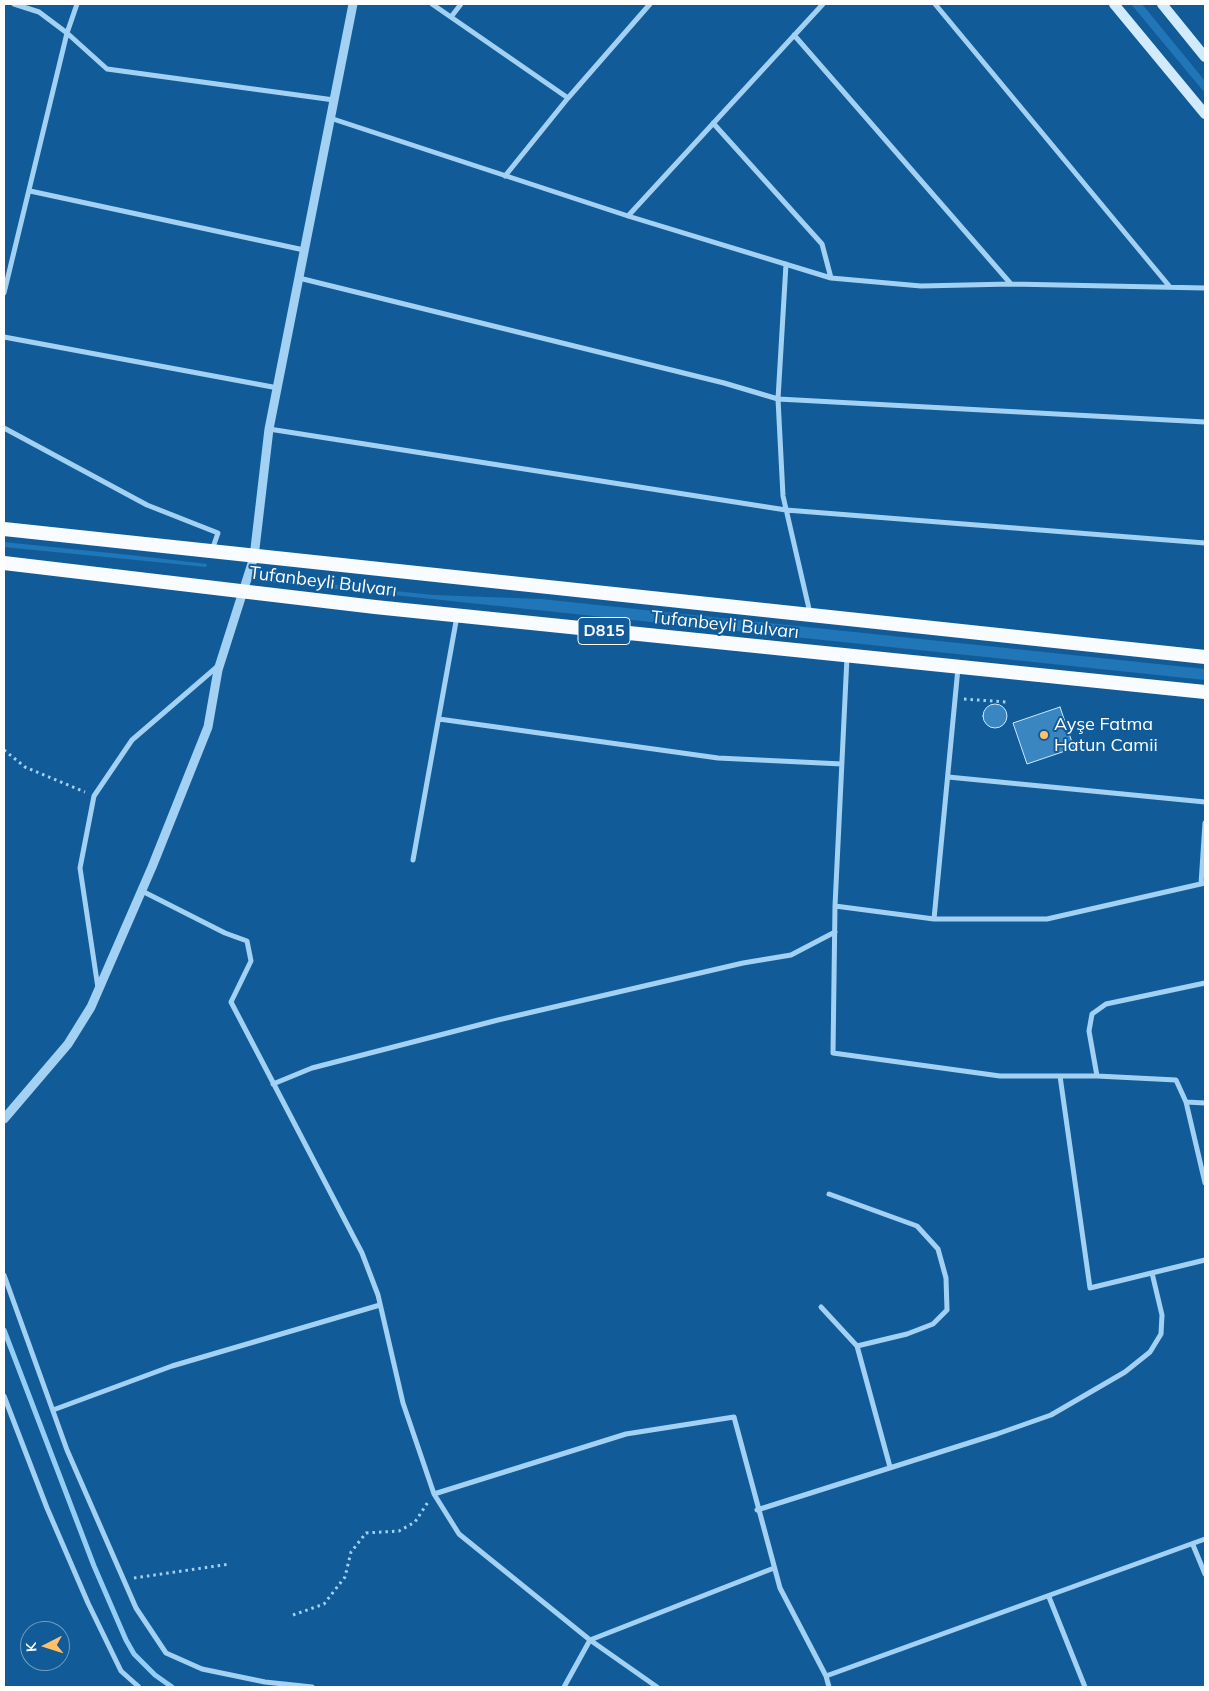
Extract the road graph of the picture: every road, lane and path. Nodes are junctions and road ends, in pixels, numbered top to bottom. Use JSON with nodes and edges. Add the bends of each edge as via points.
{"nodes":[{"id":1,"x":14,"y":4,"type":"edge"},
{"id":2,"x":77,"y":4,"type":"edge"},
{"id":3,"x":353,"y":4,"type":"edge"},
{"id":4,"x":432,"y":4,"type":"edge"},
{"id":5,"x":461,"y":4,"type":"edge"},
{"id":6,"x":650,"y":4,"type":"edge"},
{"id":7,"x":823,"y":4,"type":"edge"},
{"id":8,"x":935,"y":4,"type":"edge"},
{"id":9,"x":1114,"y":4,"type":"edge"},
{"id":10,"x":1162,"y":4,"type":"edge"},
{"id":11,"x":451,"y":17,"type":"junction"},
{"id":12,"x":67,"y":33,"type":"junction"},
{"id":13,"x":794,"y":36,"type":"junction"},
{"id":14,"x":1205,"y":56,"type":"edge"},
{"id":15,"x":568,"y":98,"type":"junction"},
{"id":16,"x":334,"y":100,"type":"junction"},
{"id":17,"x":1205,"y":114,"type":"edge"},
{"id":18,"x":330,"y":118,"type":"junction"},
{"id":19,"x":713,"y":123,"type":"junction"},
{"id":20,"x":505,"y":176,"type":"junction"},
{"id":21,"x":30,"y":191,"type":"junction"},
{"id":22,"x":628,"y":216,"type":"junction"},
{"id":23,"x":304,"y":250,"type":"junction"},
{"id":24,"x":786,"y":264,"type":"junction"},
{"id":25,"x":299,"y":278,"type":"junction"},
{"id":26,"x":831,"y":278,"type":"junction"},
{"id":27,"x":5,"y":284,"type":"edge"},
{"id":28,"x":1011,"y":284,"type":"junction"},
{"id":29,"x":1170,"y":287,"type":"junction"},
{"id":30,"x":1205,"y":288,"type":"edge"},
{"id":31,"x":4,"y":293,"type":"edge"},
{"id":32,"x":4,"y":337,"type":"edge"},
{"id":33,"x":278,"y":388,"type":"junction"},
{"id":34,"x":778,"y":399,"type":"junction"},
{"id":35,"x":1205,"y":422,"type":"edge"},
{"id":36,"x":4,"y":428,"type":"edge"},
{"id":37,"x":269,"y":429,"type":"junction"},
{"id":38,"x":786,"y":510,"type":"junction"},
{"id":39,"x":4,"y":529,"type":"edge"},
{"id":40,"x":1205,"y":544,"type":"edge"},
{"id":41,"x":212,"y":552,"type":"junction"},
{"id":42,"x":254,"y":557,"type":"junction"},
{"id":43,"x":4,"y":563,"type":"edge"},
{"id":44,"x":242,"y":591,"type":"junction"},
{"id":45,"x":810,"y":615,"type":"junction"},
{"id":46,"x":458,"y":616,"type":"junction"},
{"id":47,"x":847,"y":656,"type":"junction"},
{"id":48,"x":1205,"y":657,"type":"edge"},
{"id":49,"x":220,"y":664,"type":"junction"},
{"id":50,"x":958,"y":668,"type":"junction"},
{"id":51,"x":1205,"y":692,"type":"edge"},
{"id":52,"x":956,"y":698,"type":"junction"},
{"id":53,"x":1006,"y":702,"type":"dead end"},
{"id":54,"x":439,"y":719,"type":"junction"},
{"id":55,"x":4,"y":750,"type":"edge"},
{"id":56,"x":842,"y":764,"type":"junction"},
{"id":57,"x":948,"y":777,"type":"junction"},
{"id":58,"x":94,"y":796,"type":"junction"},
{"id":59,"x":1205,"y":802,"type":"edge"},
{"id":60,"x":1205,"y":824,"type":"edge"},
{"id":61,"x":413,"y":860,"type":"dead end"},
{"id":62,"x":1203,"y":884,"type":"edge"},
{"id":63,"x":142,"y":891,"type":"junction"},
{"id":64,"x":835,"y":906,"type":"junction"},
{"id":65,"x":934,"y":919,"type":"junction"},
{"id":66,"x":835,"y":932,"type":"junction"},
{"id":67,"x":1205,"y":983,"type":"edge"},
{"id":68,"x":98,"y":989,"type":"junction"},
{"id":69,"x":1060,"y":1076,"type":"junction"},
{"id":70,"x":1097,"y":1076,"type":"junction"},
{"id":71,"x":274,"y":1084,"type":"junction"},
{"id":72,"x":1186,"y":1102,"type":"junction"},
{"id":73,"x":1205,"y":1104,"type":"edge"},
{"id":74,"x":4,"y":1119,"type":"edge"},
{"id":75,"x":1205,"y":1183,"type":"edge"},
{"id":76,"x":829,"y":1194,"type":"dead end"},
{"id":77,"x":1205,"y":1260,"type":"edge"},
{"id":78,"x":1152,"y":1273,"type":"junction"},
{"id":79,"x":4,"y":1275,"type":"edge"},
{"id":80,"x":380,"y":1305,"type":"junction"},
{"id":81,"x":821,"y":1307,"type":"dead end"},
{"id":82,"x":857,"y":1346,"type":"junction"},
{"id":83,"x":4,"y":1396,"type":"edge"},
{"id":84,"x":53,"y":1410,"type":"junction"},
{"id":85,"x":890,"y":1467,"type":"junction"},
{"id":86,"x":434,"y":1494,"type":"junction"},
{"id":87,"x":757,"y":1510,"type":"junction"},
{"id":88,"x":1205,"y":1540,"type":"edge"},
{"id":89,"x":1193,"y":1545,"type":"junction"},
{"id":90,"x":230,"y":1564,"type":"dead end"},
{"id":91,"x":774,"y":1568,"type":"junction"},
{"id":92,"x":1205,"y":1574,"type":"edge"},
{"id":93,"x":124,"y":1579,"type":"junction"},
{"id":94,"x":1049,"y":1597,"type":"junction"},
{"id":95,"x":293,"y":1616,"type":"dead end"},
{"id":96,"x":590,"y":1640,"type":"junction"},
{"id":97,"x":826,"y":1676,"type":"junction"},
{"id":98,"x":139,"y":1687,"type":"edge"},
{"id":99,"x":312,"y":1687,"type":"edge"},
{"id":100,"x":564,"y":1687,"type":"edge"},
{"id":101,"x":657,"y":1687,"type":"edge"},
{"id":102,"x":829,"y":1687,"type":"edge"},
{"id":103,"x":1085,"y":1687,"type":"edge"}],
"edges":[{"from":1,"to":12,"type":"street","via":[[39,12]]},
{"from":2,"to":12,"type":"street"},
{"from":3,"to":16,"type":"street"},
{"from":4,"to":11,"type":"street"},
{"from":5,"to":11,"type":"street"},
{"from":6,"to":15,"type":"street"},
{"from":7,"to":13,"type":"street"},
{"from":8,"to":29,"type":"street"},
{"from":9,"to":17,"type":"main road"},
{"from":10,"to":14,"type":"main road"},
{"from":11,"to":15,"type":"street"},
{"from":12,"to":16,"type":"street","via":[[107,68]]},
{"from":12,"to":21,"type":"street"},
{"from":13,"to":19,"type":"street"},
{"from":13,"to":28,"type":"street"},
{"from":15,"to":20,"type":"street"},
{"from":16,"to":18,"type":"street"},
{"from":18,"to":20,"type":"street"},
{"from":18,"to":23,"type":"street"},
{"from":19,"to":22,"type":"street"},
{"from":19,"to":26,"type":"street","via":[[822,244]]},
{"from":20,"to":22,"type":"street"},
{"from":21,"to":23,"type":"street"},
{"from":21,"to":27,"type":"street"},
{"from":22,"to":24,"type":"street"},
{"from":23,"to":25,"type":"street"},
{"from":24,"to":26,"type":"street"},
{"from":24,"to":34,"type":"street"},
{"from":25,"to":33,"type":"street"},
{"from":25,"to":34,"type":"street","via":[[686,373]]},
{"from":26,"to":28,"type":"street","via":[[921,286]]},
{"from":27,"to":31,"type":"street"},
{"from":28,"to":29,"type":"street"},
{"from":29,"to":30,"type":"street"},
{"from":32,"to":33,"type":"street"},
{"from":33,"to":37,"type":"street"},
{"from":34,"to":35,"type":"street"},
{"from":34,"to":38,"type":"street"},
{"from":36,"to":41,"type":"street","via":[[146,505],[218,533]]},
{"from":37,"to":38,"type":"street"},
{"from":37,"to":42,"type":"street"},
{"from":38,"to":40,"type":"street"},
{"from":38,"to":45,"type":"street"},
{"from":39,"to":41,"type":"highway","name":"Tufanbeyli Bulvarı","number":"D815"},
{"from":41,"to":42,"type":"highway","name":"Tufanbeyli Bulvarı","number":"D815"},
{"from":42,"to":44,"type":"street"},
{"from":42,"to":45,"type":"highway","name":"Tufanbeyli Bulvarı","number":"D815"},
{"from":43,"to":44,"type":"highway","name":"Tufanbeyli Bulvarı","number":"D815"},
{"from":44,"to":46,"type":"highway","name":"Tufanbeyli Bulvarı","number":"D815"},
{"from":44,"to":49,"type":"street"},
{"from":45,"to":48,"type":"highway","name":"Tufanbeyli Bulvarı","number":"D815"},
{"from":46,"to":47,"type":"highway","name":"Tufanbeyli Bulvarı","number":"D815"},
{"from":46,"to":54,"type":"street"},
{"from":47,"to":50,"type":"highway","name":"Tufanbeyli Bulvarı","number":"D815"},
{"from":47,"to":56,"type":"street"},
{"from":49,"to":58,"type":"street","via":[[132,740]]},
{"from":49,"to":63,"type":"street","via":[[208,727]]},
{"from":50,"to":51,"type":"highway","name":"Tufanbeyli Bulvarı","number":"D815"},
{"from":50,"to":52,"type":"street"},
{"from":52,"to":53,"type":"path"},
{"from":52,"to":57,"type":"street"},
{"from":54,"to":56,"type":"street","via":[[718,758]]},
{"from":54,"to":61,"type":"street"},
{"from":55,"to":58,"type":"path","via":[[24,767]]},
{"from":56,"to":64,"type":"street"},
{"from":57,"to":59,"type":"street"},
{"from":57,"to":65,"type":"street"},
{"from":58,"to":68,"type":"street","via":[[80,868]]},
{"from":60,"to":62,"type":"street"},
{"from":62,"to":65,"type":"street","via":[[1047,919]]},
{"from":63,"to":68,"type":"street"},
{"from":63,"to":71,"type":"street","via":[[247,941],[250,961],[231,1002]]},
{"from":64,"to":65,"type":"street"},
{"from":64,"to":66,"type":"street"},
{"from":66,"to":69,"type":"street","via":[[833,1053],[1000,1076]]},
{"from":66,"to":71,"type":"street","via":[[791,955],[743,963],[498,1020],[312,1068]]},
{"from":67,"to":70,"type":"street","via":[[1106,1004],[1092,1014],[1089,1031]]},
{"from":68,"to":74,"type":"street","via":[[68,1044]]},
{"from":69,"to":70,"type":"street"},
{"from":69,"to":78,"type":"street","via":[[1090,1288]]},
{"from":70,"to":72,"type":"street","via":[[1176,1080]]},
{"from":71,"to":80,"type":"street","via":[[362,1253]]},
{"from":72,"to":73,"type":"street"},
{"from":72,"to":75,"type":"street"},
{"from":76,"to":82,"type":"street","via":[[917,1226],[938,1249],[946,1278],[947,1310],[934,1324]]},
{"from":77,"to":78,"type":"street"},
{"from":78,"to":85,"type":"street","via":[[1162,1315],[1161,1334],[1150,1352],[1125,1372],[1051,1415]]},
{"from":79,"to":84,"type":"street"},
{"from":80,"to":84,"type":"street","via":[[172,1366]]},
{"from":80,"to":86,"type":"street","via":[[404,1404]]},
{"from":81,"to":82,"type":"street"},
{"from":82,"to":85,"type":"street"},
{"from":83,"to":98,"type":"street","via":[[46,1508],[88,1603],[121,1671]]},
{"from":84,"to":93,"type":"street","via":[[67,1450]]},
{"from":85,"to":87,"type":"street"},
{"from":86,"to":87,"type":"street","via":[[626,1434],[734,1417]]},
{"from":86,"to":95,"type":"path","via":[[415,1522],[399,1531],[366,1533],[351,1552],[344,1577],[324,1604]]},
{"from":86,"to":96,"type":"street","via":[[459,1534]]},
{"from":87,"to":91,"type":"street"},
{"from":88,"to":89,"type":"street"},
{"from":89,"to":92,"type":"street"},
{"from":89,"to":94,"type":"street"},
{"from":90,"to":93,"type":"path"},
{"from":91,"to":96,"type":"street"},
{"from":91,"to":97,"type":"street","via":[[780,1588]]},
{"from":93,"to":99,"type":"street","via":[[136,1608],[166,1653],[202,1670]]},
{"from":94,"to":97,"type":"street"},
{"from":94,"to":103,"type":"street"},
{"from":96,"to":100,"type":"street"},
{"from":96,"to":101,"type":"street"},
{"from":97,"to":102,"type":"street"}]}
